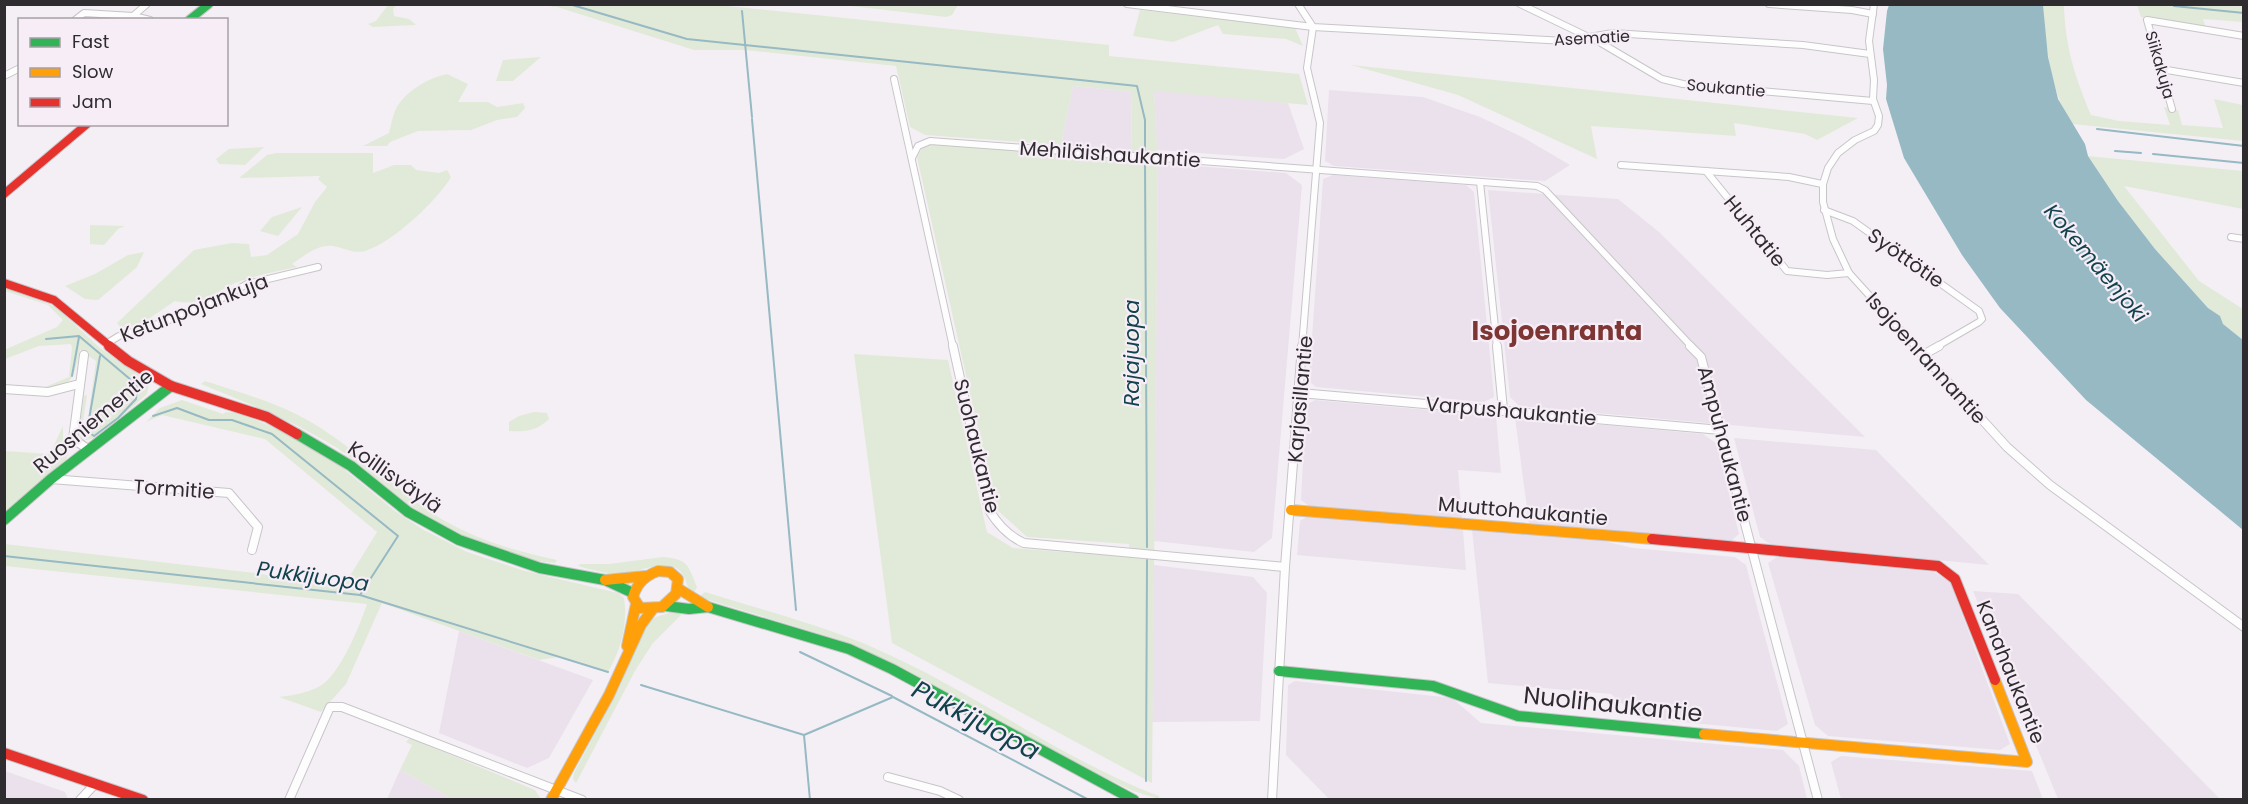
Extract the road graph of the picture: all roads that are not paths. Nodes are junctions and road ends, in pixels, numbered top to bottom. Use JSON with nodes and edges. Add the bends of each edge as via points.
{"nodes":[{"id":1,"x":147,"y":4,"type":"edge"},
{"id":2,"x":209,"y":4,"type":"edge"},
{"id":3,"x":1127,"y":4,"type":"edge"},
{"id":4,"x":1298,"y":4,"type":"edge"},
{"id":5,"x":1520,"y":4,"type":"edge"},
{"id":6,"x":1769,"y":4,"type":"edge"},
{"id":7,"x":1874,"y":4,"type":"edge"},
{"id":8,"x":1187,"y":8,"type":"edge"},
{"id":9,"x":1873,"y":15,"type":"junction"},
{"id":10,"x":133,"y":16,"type":"junction"},
{"id":11,"x":79,"y":18,"type":"edge"},
{"id":12,"x":142,"y":18,"type":"edge"},
{"id":13,"x":192,"y":18,"type":"edge"},
{"id":14,"x":1313,"y":27,"type":"junction"},
{"id":15,"x":2244,"y":36,"type":"edge"},
{"id":16,"x":1590,"y":37,"type":"junction"},
{"id":17,"x":1869,"y":54,"type":"junction"},
{"id":18,"x":18,"y":69,"type":"edge"},
{"id":19,"x":2161,"y":69,"type":"junction"},
{"id":20,"x":4,"y":76,"type":"edge"},
{"id":21,"x":894,"y":79,"type":"dead end"},
{"id":22,"x":2244,"y":83,"type":"edge"},
{"id":23,"x":1873,"y":101,"type":"junction"},
{"id":24,"x":2172,"y":109,"type":"dead end"},
{"id":25,"x":85,"y":126,"type":"edge"},
{"id":26,"x":912,"y":158,"type":"junction"},
{"id":27,"x":1621,"y":165,"type":"dead end"},
{"id":28,"x":1318,"y":169,"type":"junction"},
{"id":29,"x":1706,"y":171,"type":"junction"},
{"id":30,"x":1480,"y":182,"type":"junction"},
{"id":31,"x":1822,"y":184,"type":"junction"},
{"id":32,"x":4,"y":194,"type":"edge"},
{"id":33,"x":1824,"y":210,"type":"junction"},
{"id":34,"x":2231,"y":237,"type":"dead end"},
{"id":35,"x":2244,"y":240,"type":"edge"},
{"id":36,"x":318,"y":267,"type":"dead end"},
{"id":37,"x":1848,"y":273,"type":"junction"},
{"id":38,"x":4,"y":283,"type":"edge"},
{"id":39,"x":105,"y":344,"type":"junction"},
{"id":40,"x":84,"y":355,"type":"dead end"},
{"id":41,"x":1923,"y":356,"type":"junction"},
{"id":42,"x":79,"y":384,"type":"junction"},
{"id":43,"x":171,"y":386,"type":"junction"},
{"id":44,"x":4,"y":389,"type":"edge"},
{"id":45,"x":1300,"y":393,"type":"junction"},
{"id":46,"x":1503,"y":410,"type":"junction"},
{"id":47,"x":1722,"y":430,"type":"junction"},
{"id":48,"x":88,"y":449,"type":"junction"},
{"id":49,"x":51,"y":479,"type":"junction"},
{"id":50,"x":1291,"y":510,"type":"junction"},
{"id":51,"x":4,"y":520,"type":"edge"},
{"id":52,"x":1753,"y":547,"type":"junction"},
{"id":53,"x":252,"y":550,"type":"dead end"},
{"id":54,"x":1285,"y":567,"type":"junction"},
{"id":55,"x":646,"y":576,"type":"junction"},
{"id":56,"x":605,"y":580,"type":"junction"},
{"id":57,"x":679,"y":589,"type":"junction"},
{"id":58,"x":633,"y":593,"type":"junction"},
{"id":59,"x":636,"y":604,"type":"junction"},
{"id":60,"x":666,"y":606,"type":"junction"},
{"id":61,"x":708,"y":607,"type":"junction"},
{"id":62,"x":652,"y":610,"type":"junction"},
{"id":63,"x":2244,"y":627,"type":"edge"},
{"id":64,"x":626,"y":655,"type":"junction"},
{"id":65,"x":1279,"y":671,"type":"junction"},
{"id":66,"x":1804,"y":744,"type":"junction"},
{"id":67,"x":4,"y":753,"type":"edge"},
{"id":68,"x":888,"y":777,"type":"dead end"},
{"id":69,"x":95,"y":784,"type":"junction"},
{"id":70,"x":557,"y":789,"type":"junction"},
{"id":71,"x":80,"y":800,"type":"edge"},
{"id":72,"x":143,"y":800,"type":"edge"},
{"id":73,"x":289,"y":800,"type":"edge"},
{"id":74,"x":551,"y":800,"type":"edge"},
{"id":75,"x":582,"y":800,"type":"edge"},
{"id":76,"x":959,"y":800,"type":"edge"},
{"id":77,"x":1134,"y":800,"type":"edge"},
{"id":78,"x":1272,"y":800,"type":"edge"},
{"id":79,"x":1818,"y":800,"type":"edge"}],
"edges":[{"from":1,"to":10,"type":"street"},
{"from":2,"to":13,"type":"street"},
{"from":3,"to":8,"type":"street","name":"Asematie"},
{"from":4,"to":14,"type":"street"},
{"from":5,"to":16,"type":"street","name":"Soukantie"},
{"from":6,"to":9,"type":"street"},
{"from":7,"to":9,"type":"street"},
{"from":8,"to":14,"type":"street","name":"Asematie"},
{"from":9,"to":17,"type":"street"},
{"from":10,"to":11,"type":"street","via":[[90,13]]},
{"from":10,"to":12,"type":"street"},
{"from":14,"to":16,"type":"street","name":"Asematie","via":[[1566,41]]},
{"from":14,"to":28,"type":"street","name":"Karjasillantie","via":[[1307,63],[1320,123]]},
{"from":15,"to":19,"type":"street","name":"Siikakuja","via":[[2147,20]]},
{"from":16,"to":17,"type":"street","name":"Asematie","via":[[1612,33],[1803,45]]},
{"from":16,"to":23,"type":"street","name":"Soukantie","via":[[1662,80]]},
{"from":17,"to":23,"type":"street","via":[[1875,87]]},
{"from":18,"to":20,"type":"street"},
{"from":19,"to":22,"type":"street"},
{"from":19,"to":24,"type":"street","name":"Siikakuja"},
{"from":21,"to":26,"type":"street","name":"Suohaukantie"},
{"from":23,"to":31,"type":"street","via":[[1878,125],[1843,148],[1827,167]]},
{"from":25,"to":32,"type":"street"},
{"from":26,"to":28,"type":"street","name":"Mehiläishaukantie","via":[[914,148],[930,141]]},
{"from":26,"to":54,"type":"street","name":"Suohaukantie","via":[[989,510],[1000,528],[1024,543]]},
{"from":27,"to":29,"type":"street","name":"Huhtatie"},
{"from":28,"to":30,"type":"street","name":"Ampuhaukantie"},
{"from":28,"to":45,"type":"street","name":"Karjasillantie"},
{"from":29,"to":31,"type":"street","name":"Huhtatie","via":[[1789,177]]},
{"from":29,"to":37,"type":"street","name":"Huhtatie","via":[[1787,271]]},
{"from":30,"to":46,"type":"street"},
{"from":30,"to":47,"type":"street","name":"Ampuhaukantie","via":[[1537,186],[1554,196],[1701,357]]},
{"from":31,"to":33,"type":"street","name":"Isojoenrannantie"},
{"from":33,"to":37,"type":"street","name":"Isojoenrannantie","via":[[1832,241]]},
{"from":33,"to":41,"type":"street","name":"Syöttötie","via":[[1853,221],[1972,304],[1981,316],[1979,322]]},
{"from":34,"to":35,"type":"street"},
{"from":36,"to":39,"type":"street","name":"Ketunpojankuja","via":[[247,284],[219,300]]},
{"from":37,"to":41,"type":"street","name":"Isojoenrannantie"},
{"from":38,"to":39,"type":"street","name":"Ruosniementie","via":[[54,300]]},
{"from":39,"to":43,"type":"street","name":"Ruosniementie"},
{"from":40,"to":42,"type":"street"},
{"from":41,"to":63,"type":"street","name":"Isojoenrannantie","via":[[2007,447],[2050,485]]},
{"from":42,"to":44,"type":"street","via":[[48,392]]},
{"from":42,"to":48,"type":"street","via":[[73,439]]},
{"from":43,"to":48,"type":"street","name":"Ruosniementie"},
{"from":43,"to":56,"type":"street","name":"Koillisväylä","via":[[267,417],[351,466],[408,512],[459,540],[540,568]]},
{"from":45,"to":46,"type":"street","name":"Varpushaukantie"},
{"from":45,"to":50,"type":"street","name":"Karjasillantie"},
{"from":46,"to":47,"type":"street","name":"Varpushaukantie"},
{"from":47,"to":52,"type":"street","name":"Ampuhaukantie"},
{"from":48,"to":49,"type":"street","name":"Ruosniementie"},
{"from":49,"to":51,"type":"street","name":"Ruosniementie"},
{"from":49,"to":53,"type":"street","name":"Tormitie","via":[[229,493],[258,527]]},
{"from":50,"to":52,"type":"street","name":"Muuttohaukantie"},
{"from":50,"to":54,"type":"street","name":"Karjasillantie"},
{"from":52,"to":66,"type":"street","name":"Ampuhaukantie"},
{"from":52,"to":66,"type":"street","name":"Kanahaukantie","via":[[1938,566],[1955,579],[2027,762]]},
{"from":54,"to":65,"type":"street","name":"Karjasillantie"},
{"from":55,"to":56,"type":"street","name":"Koillisväylä"},
{"from":55,"to":57,"type":"street","via":[[670,572],[678,579]]},
{"from":55,"to":58,"type":"street"},
{"from":56,"to":58,"type":"street","name":"Koillisväylä"},
{"from":57,"to":60,"type":"street"},
{"from":57,"to":61,"type":"street"},
{"from":58,"to":59,"type":"street"},
{"from":59,"to":62,"type":"street"},
{"from":59,"to":64,"type":"street"},
{"from":60,"to":61,"type":"street"},
{"from":60,"to":62,"type":"street"},
{"from":61,"to":77,"type":"street","via":[[849,649]]},
{"from":62,"to":64,"type":"street"},
{"from":64,"to":70,"type":"street","via":[[609,695]]},
{"from":65,"to":66,"type":"street","name":"Nuolihaukantie","via":[[1433,686],[1518,716]]},
{"from":65,"to":78,"type":"street","name":"Karjasillantie"},
{"from":66,"to":79,"type":"street","name":"Ampuhaukantie"},
{"from":67,"to":69,"type":"street"},
{"from":68,"to":76,"type":"street"},
{"from":69,"to":71,"type":"street"},
{"from":69,"to":72,"type":"street"},
{"from":70,"to":73,"type":"street","via":[[342,707],[330,707]]},
{"from":70,"to":74,"type":"street"},
{"from":70,"to":75,"type":"street"}]}
